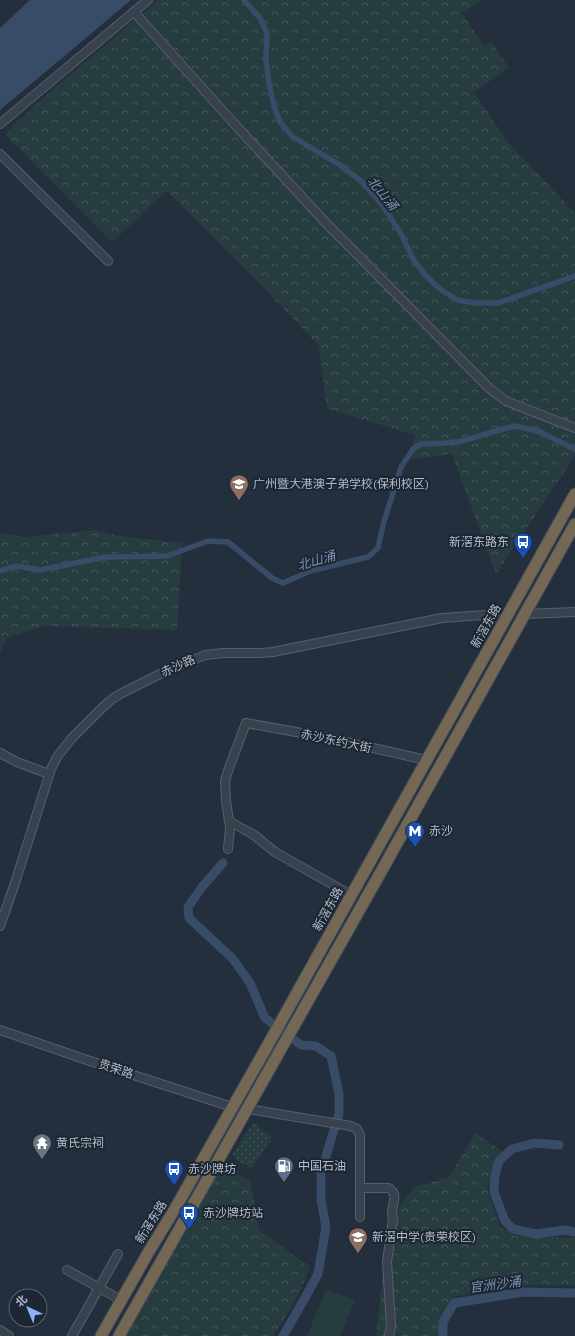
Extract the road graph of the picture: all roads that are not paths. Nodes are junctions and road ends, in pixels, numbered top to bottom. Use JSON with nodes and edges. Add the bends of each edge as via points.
{"nodes":[{"id":1,"x":148,"y":0,"type":"edge"},
{"id":2,"x":134,"y":12,"type":"junction"},
{"id":3,"x":0,"y":124,"type":"edge"},
{"id":4,"x":0,"y":154,"type":"edge"},
{"id":5,"x":108,"y":261,"type":"dead end"},
{"id":6,"x":575,"y":428,"type":"edge"},
{"id":7,"x":575,"y":494,"type":"edge"},
{"id":8,"x":575,"y":524,"type":"edge"},
{"id":9,"x":575,"y":612,"type":"edge"},
{"id":10,"x":525,"y":614,"type":"junction"},
{"id":11,"x":504,"y":620,"type":"junction"},
{"id":12,"x":0,"y":754,"type":"edge"},
{"id":13,"x":426,"y":760,"type":"junction"},
{"id":14,"x":49,"y":774,"type":"junction"},
{"id":15,"x":229,"y":821,"type":"junction"},
{"id":16,"x":228,"y":849,"type":"dead end"},
{"id":17,"x":351,"y":895,"type":"junction"},
{"id":18,"x":0,"y":926,"type":"edge"},
{"id":19,"x":0,"y":1030,"type":"edge"},
{"id":20,"x":232,"y":1107,"type":"junction"},
{"id":21,"x":248,"y":1109,"type":"junction"},
{"id":22,"x":360,"y":1188,"type":"junction"},
{"id":23,"x":360,"y":1217,"type":"dead end"},
{"id":24,"x":118,"y":1254,"type":"dead end"},
{"id":25,"x":67,"y":1270,"type":"dead end"},
{"id":26,"x":99,"y":1287,"type":"junction"},
{"id":27,"x":121,"y":1300,"type":"junction"},
{"id":28,"x":0,"y":1330,"type":"edge"},
{"id":29,"x":9,"y":1336,"type":"edge"},
{"id":30,"x":72,"y":1336,"type":"edge"},
{"id":31,"x":101,"y":1336,"type":"edge"},
{"id":32,"x":119,"y":1336,"type":"edge"},
{"id":33,"x":389,"y":1336,"type":"edge"}],
"edges":[{"from":1,"to":2,"type":"street"},
{"from":2,"to":3,"type":"street"},
{"from":2,"to":6,"type":"street","via":[[322,218],[490,389],[506,401]]},
{"from":4,"to":5,"type":"street"},
{"from":7,"to":11,"type":"highway","name":"新滘东路"},
{"from":8,"to":10,"type":"highway"},
{"from":9,"to":10,"type":"street"},
{"from":10,"to":21,"type":"highway"},
{"from":11,"to":13,"type":"highway","name":"新滘东路"},
{"from":11,"to":14,"type":"street","name":"赤沙路","via":[[484,615],[452,616],[273,652],[205,655],[164,672],[112,699],[64,746]]},
{"from":12,"to":14,"type":"street"},
{"from":13,"to":15,"type":"street","name":"赤沙东约大街","via":[[329,738],[246,723],[225,781]]},
{"from":13,"to":17,"type":"highway","name":"新滘东路"},
{"from":14,"to":18,"type":"street","name":"赤沙路"},
{"from":15,"to":16,"type":"street"},
{"from":15,"to":17,"type":"street","via":[[254,834],[275,852]]},
{"from":17,"to":20,"type":"highway","name":"新滘东路"},
{"from":19,"to":20,"type":"street","name":"贵荣路"},
{"from":20,"to":27,"type":"highway","name":"新滘东路"},
{"from":21,"to":22,"type":"street","via":[[352,1126],[357,1129],[360,1135]]},
{"from":21,"to":32,"type":"highway"},
{"from":22,"to":23,"type":"street"},
{"from":22,"to":33,"type":"street","via":[[385,1187],[391,1189],[394,1195],[387,1262],[391,1325]]},
{"from":24,"to":26,"type":"street"},
{"from":25,"to":26,"type":"street"},
{"from":26,"to":27,"type":"street"},
{"from":26,"to":30,"type":"street"},
{"from":27,"to":31,"type":"highway","name":"新滘东路"},
{"from":28,"to":29,"type":"street"}]}
